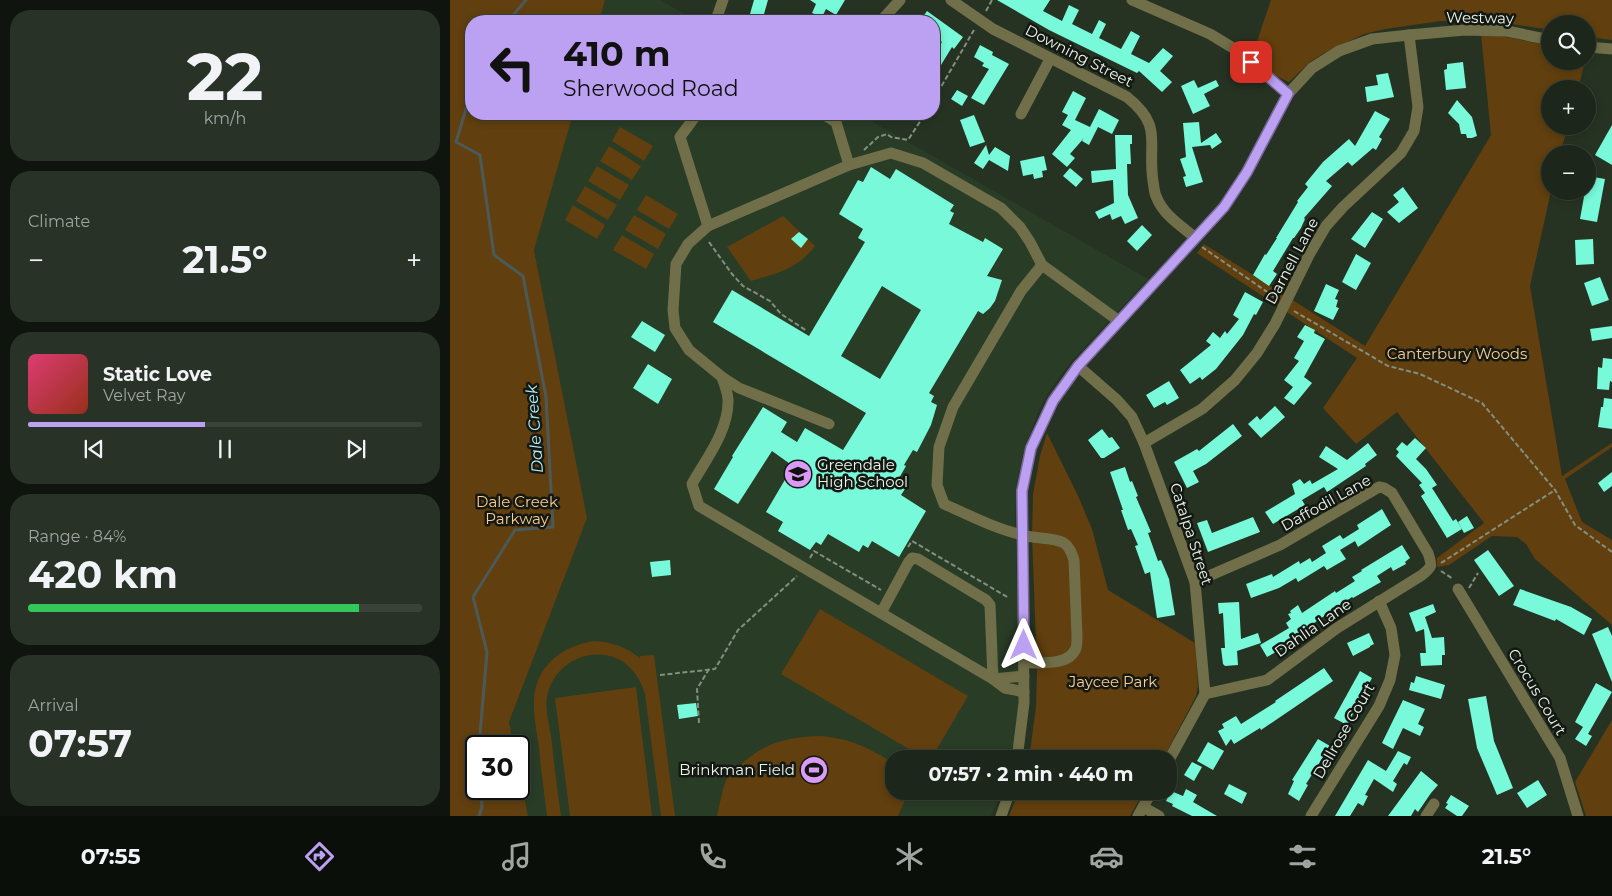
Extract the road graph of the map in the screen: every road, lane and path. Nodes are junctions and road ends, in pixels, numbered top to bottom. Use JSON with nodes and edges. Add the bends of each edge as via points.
{"nodes":[{"id":1,"x":723,"y":0,"type":"edge"},
{"id":2,"x":900,"y":0,"type":"edge"},
{"id":3,"x":951,"y":0,"type":"edge"},
{"id":4,"x":992,"y":0,"type":"edge"},
{"id":5,"x":1132,"y":0,"type":"edge"},
{"id":6,"x":1154,"y":4,"type":"edge"},
{"id":7,"x":984,"y":13,"type":"dead end"},
{"id":8,"x":718,"y":15,"type":"edge"},
{"id":9,"x":886,"y":15,"type":"edge"},
{"id":10,"x":977,"y":26,"type":"dead end"},
{"id":11,"x":1409,"y":35,"type":"junction"},
{"id":12,"x":1541,"y":38,"type":"edge"},
{"id":13,"x":1596,"y":48,"type":"edge"},
{"id":14,"x":1612,"y":49,"type":"edge"},
{"id":15,"x":1050,"y":59,"type":"junction"},
{"id":16,"x":940,"y":89,"type":"edge"},
{"id":17,"x":1288,"y":94,"type":"junction"},
{"id":18,"x":1021,"y":114,"type":"dead end"},
{"id":19,"x":693,"y":120,"type":"edge"},
{"id":20,"x":833,"y":120,"type":"edge"},
{"id":21,"x":921,"y":120,"type":"edge"},
{"id":22,"x":860,"y":153,"type":"dead end"},
{"id":23,"x":849,"y":165,"type":"junction"},
{"id":24,"x":708,"y":226,"type":"junction"},
{"id":25,"x":709,"y":242,"type":"dead end"},
{"id":26,"x":1199,"y":242,"type":"junction"},
{"id":27,"x":1042,"y":265,"type":"junction"},
{"id":28,"x":1285,"y":305,"type":"junction"},
{"id":29,"x":1119,"y":321,"type":"junction"},
{"id":30,"x":807,"y":331,"type":"dead end"},
{"id":31,"x":1078,"y":366,"type":"junction"},
{"id":32,"x":722,"y":377,"type":"junction"},
{"id":33,"x":829,"y":424,"type":"dead end"},
{"id":34,"x":1144,"y":443,"type":"junction"},
{"id":35,"x":1555,"y":490,"type":"junction"},
{"id":36,"x":1023,"y":536,"type":"junction"},
{"id":37,"x":1612,"y":552,"type":"edge"},
{"id":38,"x":1430,"y":568,"type":"joint"},
{"id":39,"x":1478,"y":573,"type":"dead end"},
{"id":40,"x":1195,"y":582,"type":"junction"},
{"id":41,"x":1460,"y":593,"type":"junction"},
{"id":42,"x":1379,"y":601,"type":"junction"},
{"id":43,"x":880,"y":613,"type":"junction"},
{"id":44,"x":1024,"y":663,"type":"junction"},
{"id":45,"x":709,"y":669,"type":"dead end"},
{"id":46,"x":1024,"y":676,"type":"junction"},
{"id":47,"x":993,"y":679,"type":"junction"},
{"id":48,"x":1024,"y":692,"type":"junction"},
{"id":49,"x":1205,"y":694,"type":"junction"},
{"id":50,"x":699,"y":724,"type":"dead end"},
{"id":51,"x":1017,"y":750,"type":"edge"},
{"id":52,"x":1174,"y":750,"type":"edge"},
{"id":53,"x":1006,"y":800,"type":"edge"},
{"id":54,"x":1007,"y":800,"type":"edge"},
{"id":55,"x":1147,"y":800,"type":"edge"},
{"id":56,"x":1434,"y":804,"type":"dead end"},
{"id":57,"x":1141,"y":811,"type":"edge"},
{"id":58,"x":997,"y":816,"type":"edge"},
{"id":59,"x":1001,"y":816,"type":"edge"},
{"id":60,"x":1159,"y":816,"type":"edge"},
{"id":61,"x":1311,"y":816,"type":"edge"},
{"id":62,"x":1426,"y":816,"type":"edge"},
{"id":63,"x":1578,"y":816,"type":"edge"}],
"edges":[{"from":1,"to":8,"type":"street"},
{"from":2,"to":9,"type":"street"},
{"from":3,"to":15,"type":"street","name":"Downing Street","via":[[993,29]]},
{"from":4,"to":7,"type":"path"},
{"from":5,"to":6,"type":"street"},
{"from":6,"to":17,"type":"street","via":[[1238,51]]},
{"from":10,"to":16,"type":"path"},
{"from":11,"to":12,"type":"street","name":"Westway","via":[[1465,30],[1507,31]]},
{"from":11,"to":17,"type":"street","name":"Westway","via":[[1372,39],[1339,51],[1312,68]]},
{"from":11,"to":28,"type":"street","name":"Darnell Lane","via":[[1418,108],[1414,131],[1401,153],[1326,226]]},
{"from":13,"to":14,"type":"street"},
{"from":15,"to":18,"type":"street"},
{"from":15,"to":26,"type":"street","name":"Downing Street","via":[[1127,96],[1140,107],[1152,132],[1151,169],[1155,196],[1167,214]]},
{"from":17,"to":26,"type":"street","name":"Westway","via":[[1247,172]]},
{"from":19,"to":24,"type":"street","via":[[680,137]]},
{"from":20,"to":23,"type":"street"},
{"from":21,"to":22,"type":"path","via":[[908,140],[887,134],[878,137]]},
{"from":23,"to":24,"type":"street"},
{"from":23,"to":27,"type":"street","via":[[891,153],[924,162],[1000,208],[1025,234]]},
{"from":24,"to":32,"type":"street","via":[[688,244],[676,264],[673,310],[675,328],[689,350]]},
{"from":25,"to":30,"type":"path","via":[[744,286],[770,301],[781,314]]},
{"from":26,"to":28,"type":"path"},
{"from":26,"to":29,"type":"street","name":"Westway"},
{"from":27,"to":29,"type":"street"},
{"from":27,"to":36,"type":"street","via":[[1022,291],[952,407],[939,447],[937,485],[944,504]]},
{"from":28,"to":34,"type":"street","name":"Darnell Lane","via":[[1257,353],[1235,380],[1202,408]]},
{"from":28,"to":35,"type":"path","via":[[1388,366],[1420,374],[1482,403]]},
{"from":29,"to":31,"type":"street","name":"Westway"},
{"from":31,"to":34,"type":"street","name":"Catalpa Street","via":[[1132,417]]},
{"from":31,"to":36,"type":"street","name":"Westway","via":[[1053,401],[1031,448],[1022,491]]},
{"from":32,"to":33,"type":"street","via":[[738,388]]},
{"from":32,"to":43,"type":"street","via":[[728,398],[726,420],[692,484],[699,506]]},
{"from":34,"to":40,"type":"street","name":"Catalpa Street"},
{"from":35,"to":37,"type":"path","via":[[1575,525]]},
{"from":35,"to":41,"type":"path","via":[[1438,566],[1452,578]]},
{"from":36,"to":44,"type":"street","name":"Westway"},
{"from":36,"to":44,"type":"street","via":[[1066,544],[1070,549],[1074,560],[1077,636],[1076,649],[1063,661]]},
{"from":38,"to":40,"type":"street","name":"Daffodil Lane","via":[[1432,564],[1428,553],[1392,493],[1379,488],[1280,545]]},
{"from":38,"to":42,"type":"street","name":"Dahlia Lane"},
{"from":39,"to":41,"type":"path"},
{"from":40,"to":49,"type":"street","name":"Catalpa Street"},
{"from":41,"to":63,"type":"street","name":"Crocus Court","via":[[1560,758]]},
{"from":42,"to":49,"type":"street","name":"Dahlia Lane","via":[[1267,680]]},
{"from":42,"to":61,"type":"street","name":"Dellrose Court","via":[[1391,628],[1395,655],[1390,680],[1379,706]]},
{"from":43,"to":47,"type":"street"},
{"from":43,"to":47,"type":"street","via":[[908,563],[912,558],[918,559],[990,605]]},
{"from":44,"to":46,"type":"street","name":"Westway"},
{"from":45,"to":50,"type":"path","via":[[697,689]]},
{"from":46,"to":47,"type":"street"},
{"from":46,"to":48,"type":"street","name":"Westway"},
{"from":47,"to":48,"type":"street","via":[[1006,688]]},
{"from":48,"to":51,"type":"street","name":"Westway"},
{"from":49,"to":52,"type":"street"},
{"from":53,"to":58,"type":"street"},
{"from":54,"to":59,"type":"street"},
{"from":55,"to":57,"type":"street"},
{"from":56,"to":62,"type":"street"},
{"from":57,"to":60,"type":"street"}]}
